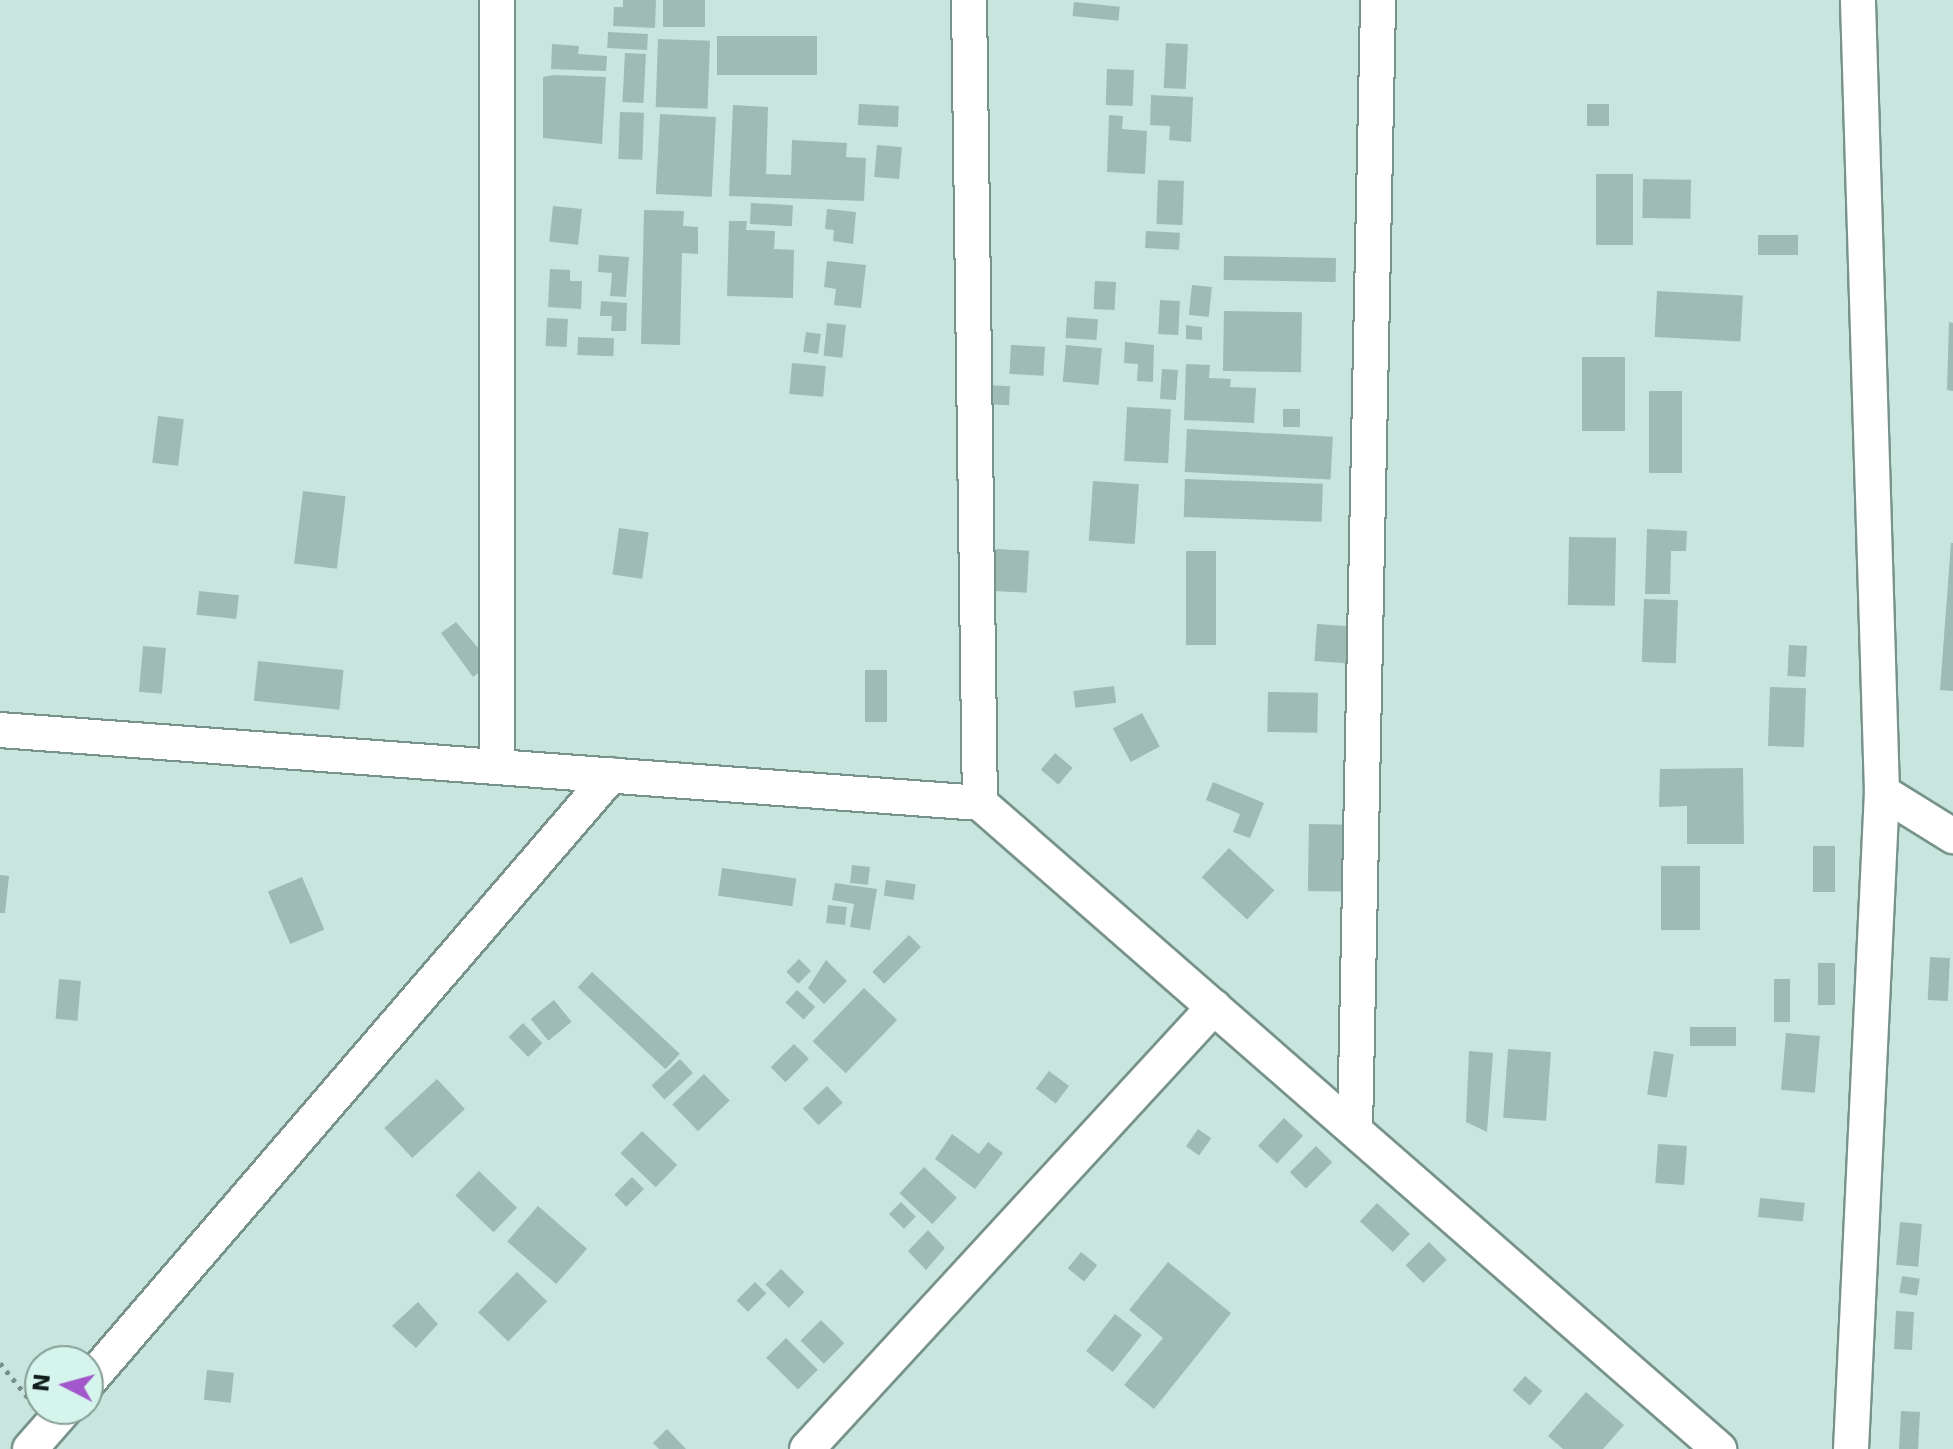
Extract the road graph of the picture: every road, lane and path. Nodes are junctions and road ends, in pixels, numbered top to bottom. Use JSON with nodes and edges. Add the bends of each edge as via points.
{"nodes":[{"id":1,"x":497,"y":0,"type":"edge"},
{"id":2,"x":969,"y":0,"type":"edge"},
{"id":3,"x":1378,"y":0,"type":"edge"},
{"id":4,"x":1858,"y":0,"type":"edge"},
{"id":5,"x":0,"y":730,"type":"edge"},
{"id":6,"x":497,"y":767,"type":"junction"},
{"id":7,"x":611,"y":775,"type":"junction"},
{"id":8,"x":1882,"y":792,"type":"junction"},
{"id":9,"x":980,"y":803,"type":"junction"},
{"id":10,"x":1953,"y":836,"type":"edge"},
{"id":11,"x":1214,"y":1007,"type":"junction"},
{"id":12,"x":1355,"y":1130,"type":"junction"},
{"id":13,"x":104,"y":1363,"type":"edge"},
{"id":14,"x":51,"y":1425,"type":"edge"},
{"id":15,"x":826,"y":1443,"type":"edge"},
{"id":16,"x":1714,"y":1447,"type":"edge"},
{"id":17,"x":30,"y":1449,"type":"edge"},
{"id":18,"x":1851,"y":1449,"type":"edge"}],
"edges":[{"from":1,"to":6,"type":"street"},
{"from":2,"to":9,"type":"street"},
{"from":3,"to":12,"type":"street"},
{"from":4,"to":8,"type":"street"},
{"from":5,"to":6,"type":"street"},
{"from":6,"to":7,"type":"street"},
{"from":7,"to":9,"type":"street"},
{"from":7,"to":13,"type":"street"},
{"from":8,"to":10,"type":"street"},
{"from":8,"to":18,"type":"street"},
{"from":9,"to":11,"type":"street"},
{"from":11,"to":12,"type":"street"},
{"from":11,"to":15,"type":"street"},
{"from":12,"to":16,"type":"street"},
{"from":14,"to":17,"type":"street"}]}
